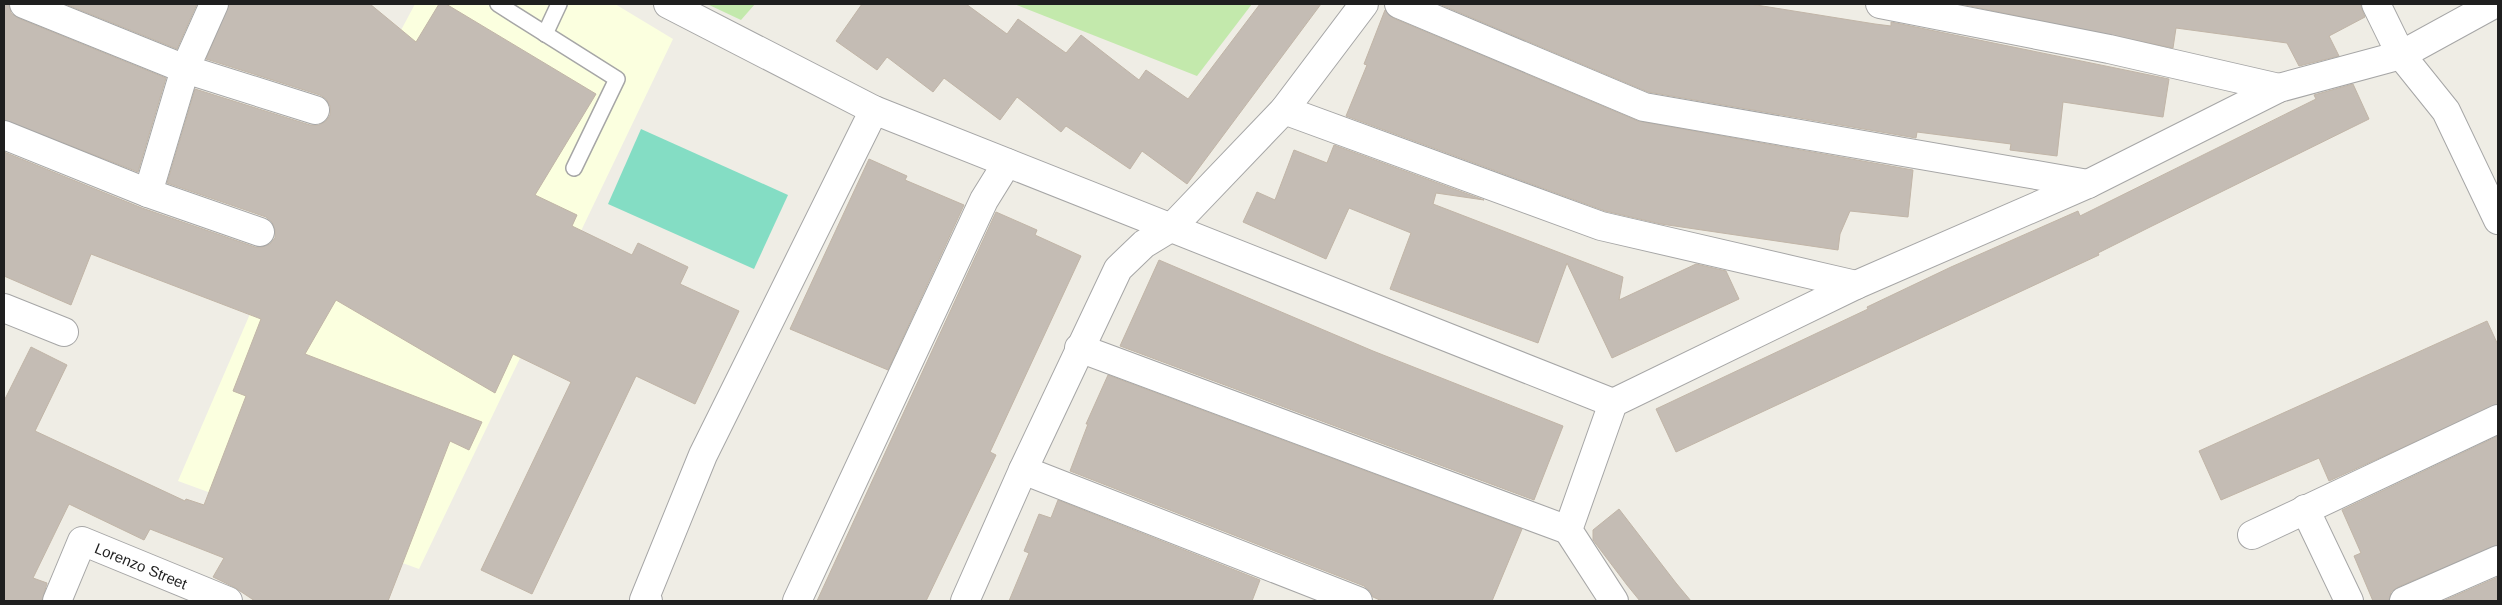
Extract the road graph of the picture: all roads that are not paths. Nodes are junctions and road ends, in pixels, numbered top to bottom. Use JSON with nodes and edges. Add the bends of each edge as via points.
{"nodes":[{"id":1,"x":24,"y":4,"type":"edge"},
{"id":2,"x":214,"y":4,"type":"edge"},
{"id":3,"x":498,"y":4,"type":"edge"},
{"id":4,"x":559,"y":4,"type":"edge"},
{"id":5,"x":668,"y":4,"type":"edge"},
{"id":6,"x":1364,"y":4,"type":"edge"},
{"id":7,"x":1399,"y":4,"type":"edge"},
{"id":8,"x":1880,"y":4,"type":"edge"},
{"id":9,"x":2376,"y":4,"type":"edge"},
{"id":10,"x":2494,"y":4,"type":"edge"},
{"id":11,"x":544,"y":34,"type":"junction"},
{"id":12,"x":2401,"y":55,"type":"junction"},
{"id":13,"x":185,"y":69,"type":"junction"},
{"id":14,"x":2279,"y":88,"type":"junction"},
{"id":15,"x":315,"y":110,"type":"dead end"},
{"id":16,"x":874,"y":110,"type":"junction"},
{"id":17,"x":1284,"y":110,"type":"junction"},
{"id":18,"x":4,"y":135,"type":"edge"},
{"id":19,"x":1007,"y":163,"type":"junction"},
{"id":20,"x":574,"y":168,"type":"dead end"},
{"id":21,"x":2088,"y":184,"type":"junction"},
{"id":22,"x":148,"y":193,"type":"junction"},
{"id":23,"x":2498,"y":220,"type":"edge"},
{"id":24,"x":1172,"y":227,"type":"junction"},
{"id":25,"x":260,"y":232,"type":"dead end"},
{"id":26,"x":1856,"y":285,"type":"junction"},
{"id":27,"x":5,"y":310,"type":"edge"},
{"id":28,"x":64,"y":332,"type":"dead end"},
{"id":29,"x":1079,"y":348,"type":"junction"},
{"id":30,"x":1613,"y":403,"type":"junction"},
{"id":31,"x":2498,"y":419,"type":"edge"},
{"id":32,"x":1023,"y":470,"type":"junction"},
{"id":33,"x":2305,"y":508,"type":"junction"},
{"id":34,"x":1568,"y":530,"type":"junction"},
{"id":35,"x":2252,"y":535,"type":"dead end"},
{"id":36,"x":2498,"y":560,"type":"edge"},
{"id":37,"x":57,"y":601,"type":"edge"},
{"id":38,"x":228,"y":601,"type":"edge"},
{"id":39,"x":648,"y":601,"type":"edge"},
{"id":40,"x":797,"y":601,"type":"edge"},
{"id":41,"x":965,"y":601,"type":"edge"},
{"id":42,"x":1358,"y":601,"type":"edge"},
{"id":43,"x":1614,"y":601,"type":"edge"},
{"id":44,"x":2349,"y":601,"type":"edge"},
{"id":45,"x":2404,"y":601,"type":"edge"}],
"edges":[{"from":1,"to":13,"type":"street"},
{"from":2,"to":13,"type":"street"},
{"from":3,"to":11,"type":"lane"},
{"from":4,"to":11,"type":"lane"},
{"from":5,"to":16,"type":"street"},
{"from":6,"to":17,"type":"street"},
{"from":7,"to":21,"type":"street","via":[[1644,107]]},
{"from":8,"to":14,"type":"street","via":[[2109,49]]},
{"from":9,"to":12,"type":"street"},
{"from":10,"to":12,"type":"street"},
{"from":11,"to":20,"type":"lane","via":[[617,79]]},
{"from":12,"to":14,"type":"street"},
{"from":12,"to":23,"type":"street","via":[[2446,111]]},
{"from":13,"to":15,"type":"street"},
{"from":13,"to":22,"type":"street"},
{"from":14,"to":21,"type":"street"},
{"from":16,"to":19,"type":"street"},
{"from":16,"to":39,"type":"street","via":[[703,455],[644,600]]},
{"from":17,"to":24,"type":"street"},
{"from":17,"to":26,"type":"street","via":[[1601,226]]},
{"from":18,"to":22,"type":"street"},
{"from":19,"to":24,"type":"street"},
{"from":19,"to":40,"type":"street","via":[[984,200]]},
{"from":21,"to":26,"type":"street"},
{"from":22,"to":25,"type":"street"},
{"from":24,"to":29,"type":"street","via":[[1144,244],[1118,269]]},
{"from":24,"to":30,"type":"street"},
{"from":26,"to":30,"type":"street"},
{"from":27,"to":28,"type":"street"},
{"from":29,"to":32,"type":"street"},
{"from":29,"to":34,"type":"street"},
{"from":30,"to":34,"type":"street"},
{"from":31,"to":33,"type":"street"},
{"from":32,"to":41,"type":"street"},
{"from":32,"to":42,"type":"street"},
{"from":33,"to":35,"type":"street"},
{"from":33,"to":44,"type":"street"},
{"from":34,"to":43,"type":"street"},
{"from":36,"to":45,"type":"street"},
{"from":37,"to":38,"type":"street","name":"Lorenzo Street","via":[[82,541]]}]}
